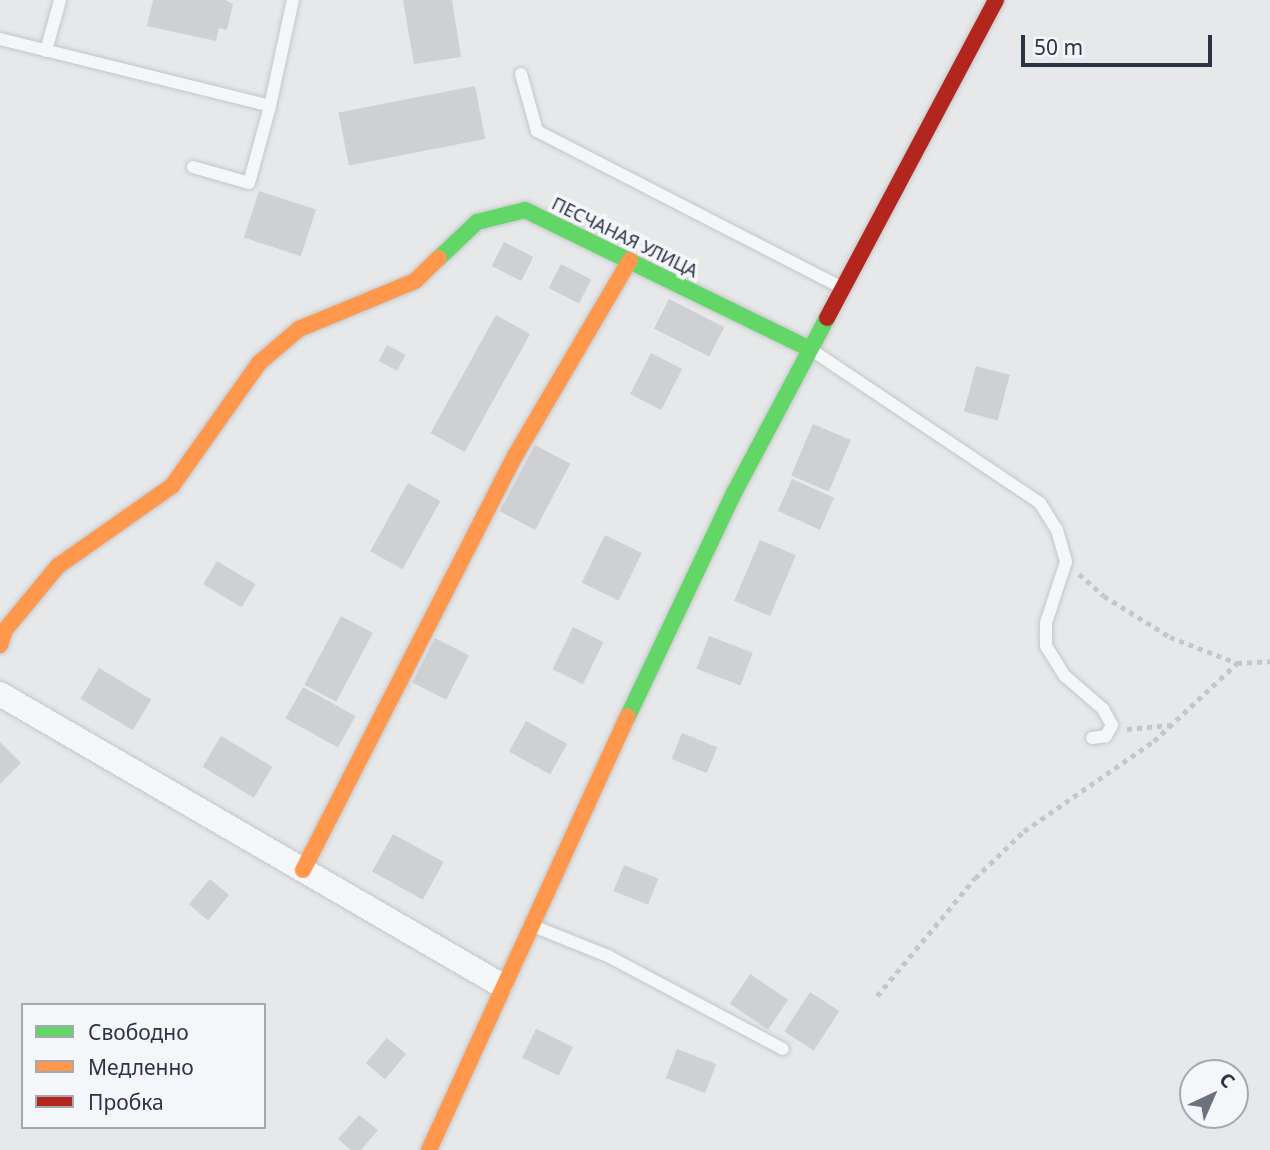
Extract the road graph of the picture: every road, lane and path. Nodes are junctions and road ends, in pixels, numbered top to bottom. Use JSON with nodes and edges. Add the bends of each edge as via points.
{"nodes":[{"id":1,"x":60,"y":0,"type":"edge"},
{"id":2,"x":293,"y":0,"type":"edge"},
{"id":3,"x":996,"y":0,"type":"edge"},
{"id":4,"x":0,"y":39,"type":"edge"},
{"id":5,"x":46,"y":51,"type":"junction"},
{"id":6,"x":522,"y":74,"type":"dead end"},
{"id":7,"x":270,"y":106,"type":"junction"},
{"id":8,"x":193,"y":167,"type":"dead end"},
{"id":9,"x":630,"y":260,"type":"junction"},
{"id":10,"x":842,"y":288,"type":"junction"},
{"id":11,"x":810,"y":349,"type":"junction"},
{"id":12,"x":1066,"y":562,"type":"junction"},
{"id":13,"x":0,"y":645,"type":"edge"},
{"id":14,"x":1270,"y":661,"type":"edge"},
{"id":15,"x":1237,"y":663,"type":"junction"},
{"id":16,"x":0,"y":694,"type":"edge"},
{"id":17,"x":1112,"y":725,"type":"junction"},
{"id":18,"x":1172,"y":725,"type":"junction"},
{"id":19,"x":1092,"y":738,"type":"dead end"},
{"id":20,"x":303,"y":870,"type":"junction"},
{"id":21,"x":530,"y":924,"type":"junction"},
{"id":22,"x":501,"y":985,"type":"junction"},
{"id":23,"x":877,"y":996,"type":"dead end"},
{"id":24,"x":783,"y":1049,"type":"dead end"},
{"id":25,"x":429,"y":1150,"type":"edge"}],
"edges":[{"from":1,"to":5,"type":"lane"},
{"from":2,"to":7,"type":"lane"},
{"from":3,"to":10,"type":"street"},
{"from":4,"to":5,"type":"lane"},
{"from":5,"to":7,"type":"lane"},
{"from":6,"to":10,"type":"lane","via":[[537,131]]},
{"from":7,"to":8,"type":"lane","via":[[249,183]]},
{"from":9,"to":11,"type":"street","name":"ПЕСЧАНАЯ УЛИЦА"},
{"from":9,"to":13,"type":"street","name":"ПЕСЧАНАЯ УЛИЦА","via":[[525,210],[477,222],[415,281],[299,329],[259,363],[172,486],[58,566],[5,631]]},
{"from":9,"to":20,"type":"street","via":[[515,456]]},
{"from":10,"to":11,"type":"street"},
{"from":11,"to":12,"type":"lane","via":[[1040,503],[1057,530]]},
{"from":11,"to":21,"type":"street","via":[[734,493]]},
{"from":12,"to":15,"type":"path","via":[[1104,596],[1170,637]]},
{"from":12,"to":17,"type":"lane","via":[[1046,623],[1046,646],[1065,676],[1103,709]]},
{"from":14,"to":15,"type":"path"},
{"from":15,"to":18,"type":"path"},
{"from":16,"to":20,"type":"street"},
{"from":17,"to":18,"type":"path","via":[[1133,730]]},
{"from":17,"to":19,"type":"lane","via":[[1105,736]]},
{"from":18,"to":23,"type":"path","via":[[1024,831],[975,878]]},
{"from":20,"to":22,"type":"street"},
{"from":21,"to":22,"type":"street"},
{"from":21,"to":24,"type":"lane","via":[[608,956]]},
{"from":22,"to":25,"type":"street"}]}
